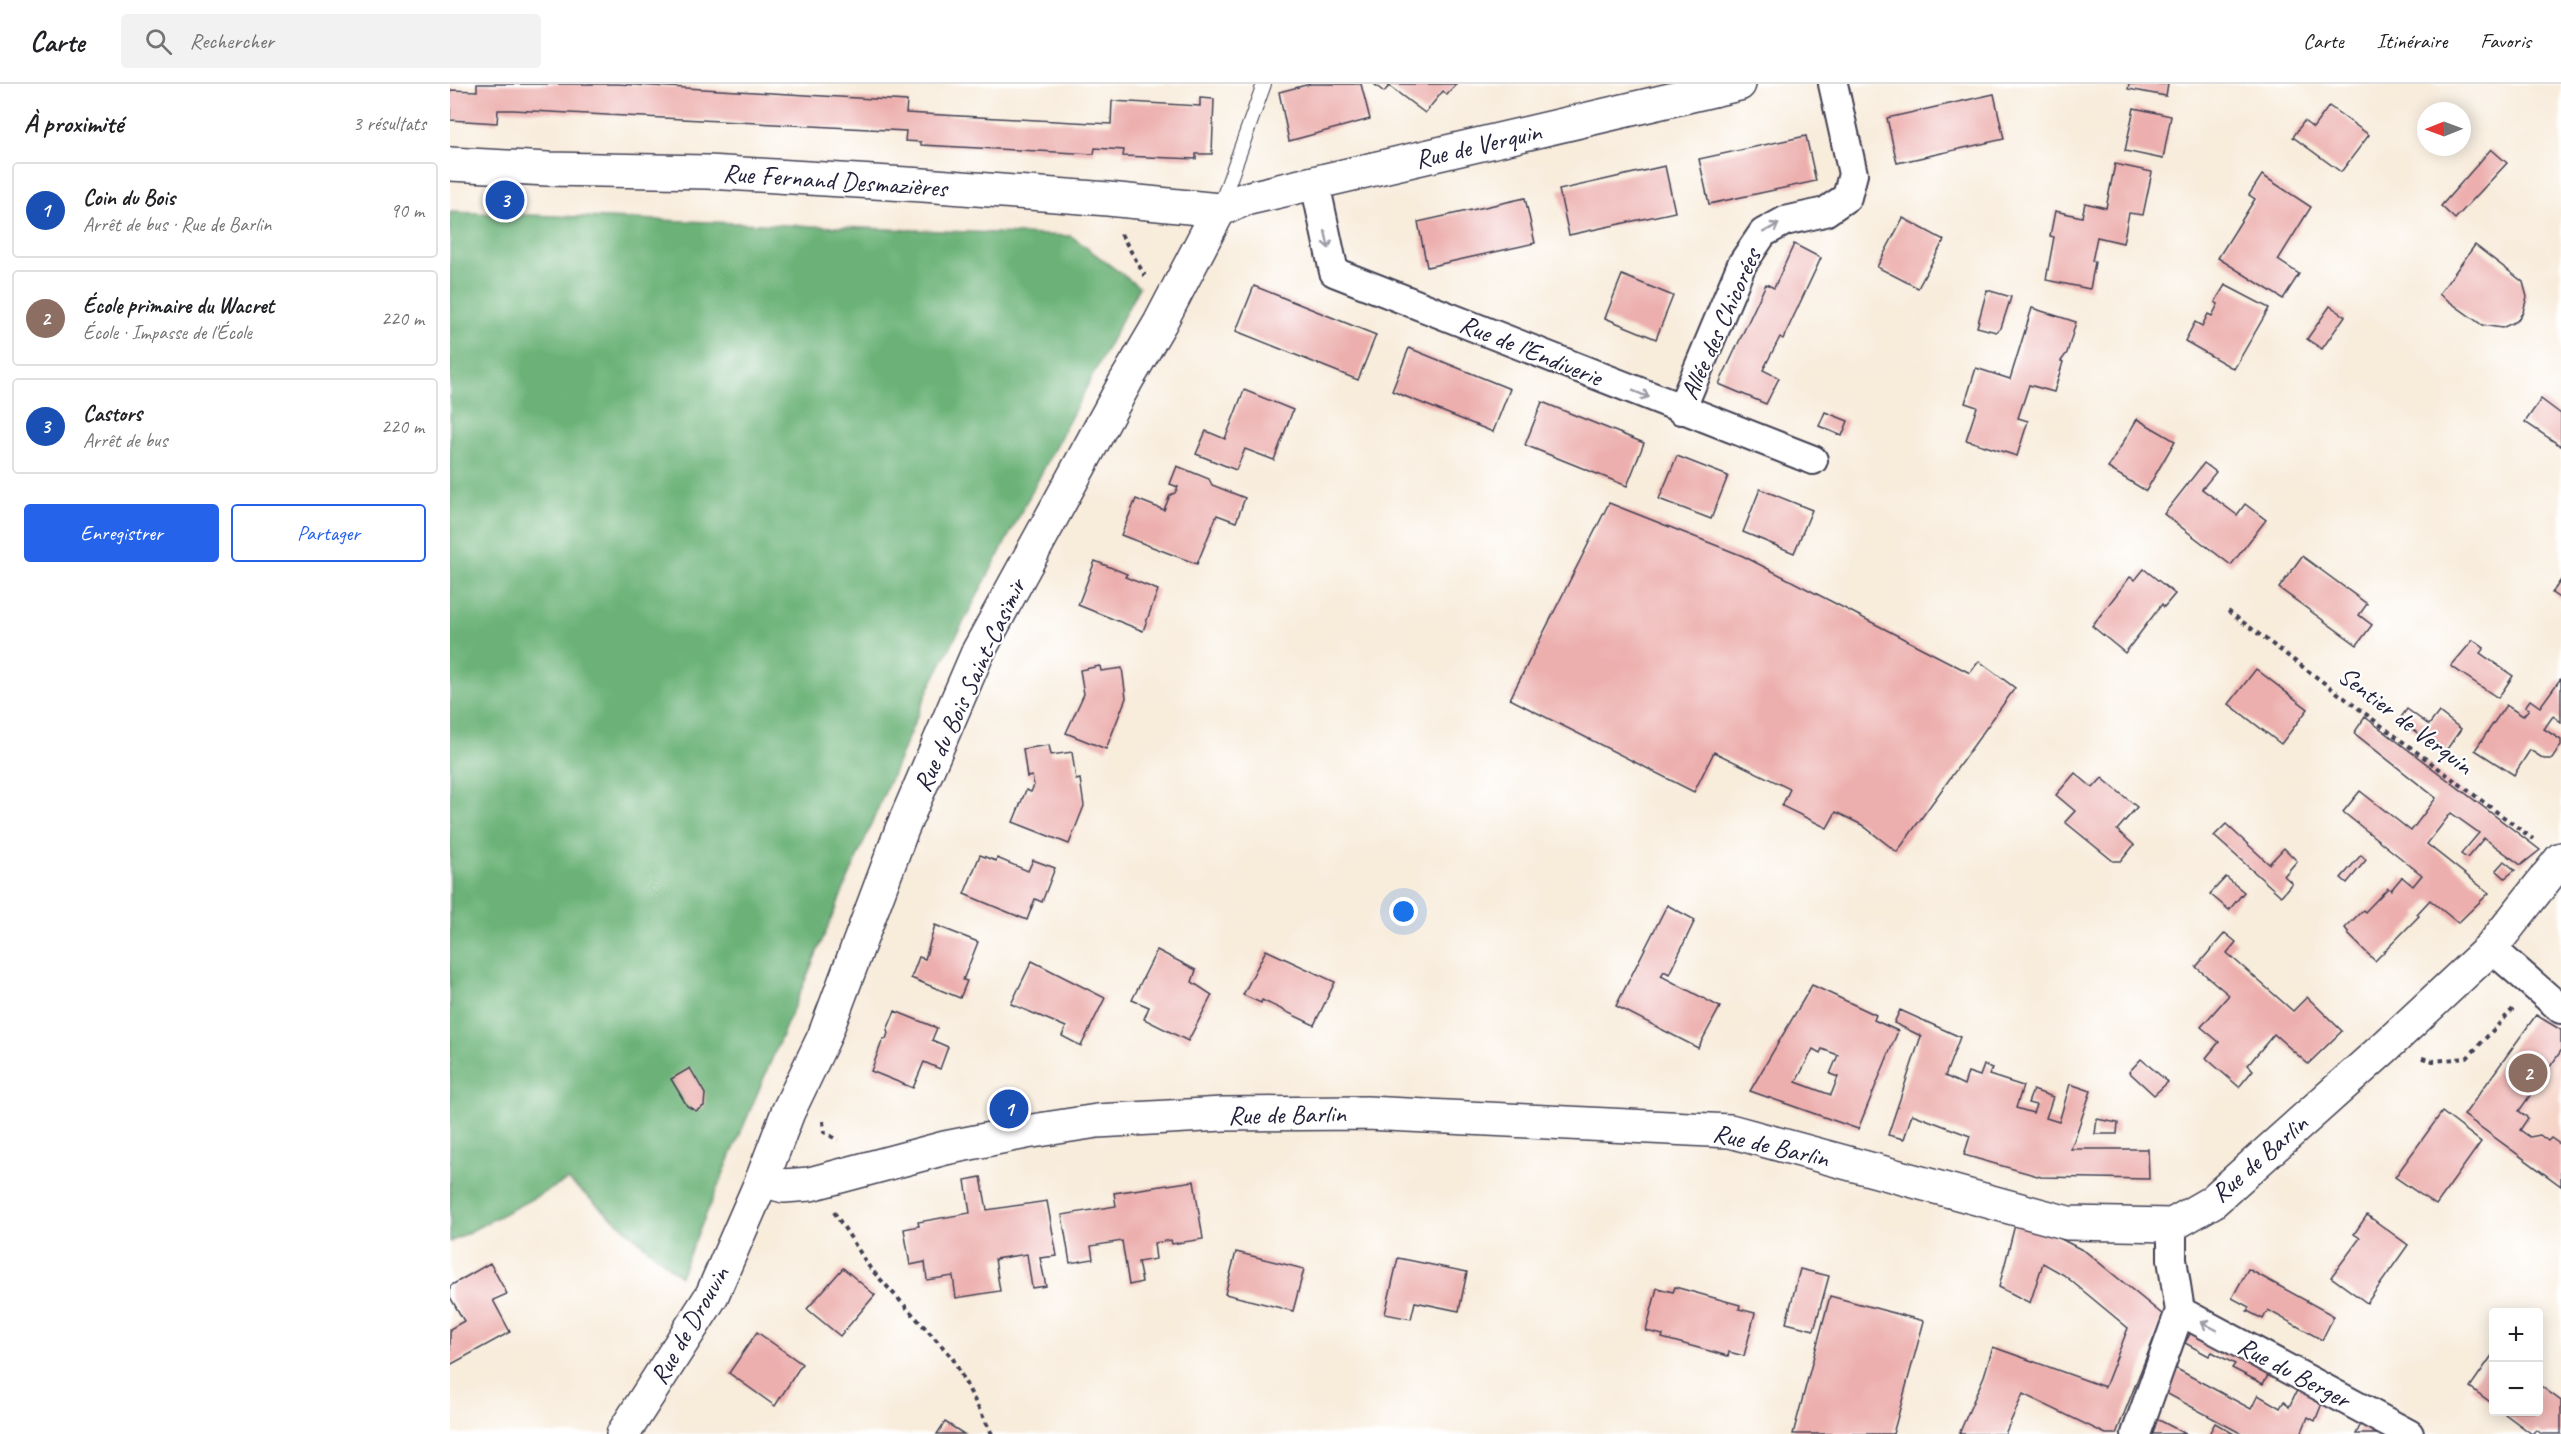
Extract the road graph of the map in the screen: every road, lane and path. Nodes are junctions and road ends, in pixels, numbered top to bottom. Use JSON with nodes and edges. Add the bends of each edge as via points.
{"nodes":[{"id":1,"x":1264,"y":84,"type":"edge"},
{"id":2,"x":1739,"y":84,"type":"edge"},
{"id":3,"x":1833,"y":84,"type":"edge"},
{"id":4,"x":450,"y":164,"type":"edge"},
{"id":5,"x":1315,"y":183,"type":"junction"},
{"id":6,"x":1219,"y":210,"type":"junction"},
{"id":7,"x":1681,"y":410,"type":"junction"},
{"id":8,"x":1813,"y":460,"type":"dead end"},
{"id":9,"x":2228,"y":611,"type":"dead end"},
{"id":10,"x":2561,"y":860,"type":"edge"},
{"id":11,"x":2491,"y":948,"type":"junction"},
{"id":12,"x":2534,"y":985,"type":"junction"},
{"id":13,"x":2561,"y":1009,"type":"edge"},
{"id":14,"x":2384,"y":1048,"type":"junction"},
{"id":15,"x":827,"y":1179,"type":"junction"},
{"id":16,"x":762,"y":1180,"type":"junction"},
{"id":17,"x":2172,"y":1225,"type":"junction"},
{"id":18,"x":2180,"y":1311,"type":"junction"},
{"id":19,"x":623,"y":1434,"type":"edge"},
{"id":20,"x":992,"y":1434,"type":"edge"},
{"id":21,"x":2136,"y":1434,"type":"edge"},
{"id":22,"x":2409,"y":1434,"type":"edge"}],
"edges":[{"from":1,"to":6,"type":"lane"},
{"from":2,"to":5,"type":"street","name":"Rue de Verquin"},
{"from":7,"to":3,"type":"street","name":"Allée des Chicorées","one_way":true,"via":[[1742,264],[1762,233],[1785,221],[1825,212],[1847,197],[1853,174]]},
{"from":4,"to":6,"type":"street","name":"Rue Fernand Desmazières","via":[[899,183]]},
{"from":5,"to":6,"type":"street","name":"Rue de Verquin","via":[[1245,199]]},
{"from":5,"to":7,"type":"street","name":"Rue de l’Endiverie","one_way":true,"via":[[1334,272]]},
{"from":6,"to":16,"type":"street","name":"Rue du Bois Saint-Casimir","via":[[978,652],[902,829],[824,1037],[788,1112]]},
{"from":7,"to":8,"type":"street","name":"Rue de l’Endiverie"},
{"from":9,"to":10,"type":"path","name":"Sentier de Verquin"},
{"from":10,"to":11,"type":"street","name":"Rue de Barlin"},
{"from":11,"to":12,"type":"street"},
{"from":11,"to":14,"type":"street","name":"Rue de Barlin"},
{"from":12,"to":13,"type":"street"},
{"from":12,"to":14,"type":"path","via":[[2467,1058],[2433,1061]]},
{"from":14,"to":17,"type":"street","name":"Rue de Barlin","via":[[2212,1202]]},
{"from":15,"to":16,"type":"street","name":"Rue de Barlin","via":[[784,1186]]},
{"from":15,"to":17,"type":"street","name":"Rue de Barlin","via":[[945,1148],[1097,1121],[1223,1114],[1367,1113],[1730,1131],[2068,1223]]},
{"from":15,"to":20,"type":"path","via":[[831,1206],[870,1268],[951,1357]]},
{"from":16,"to":19,"type":"street","name":"Rue de Drouvin","via":[[712,1295]]},
{"from":17,"to":18,"type":"street","via":[[2172,1259]]},
{"from":18,"to":21,"type":"street"},
{"from":22,"to":18,"type":"street","name":"Rue du Berger","one_way":true}]}
